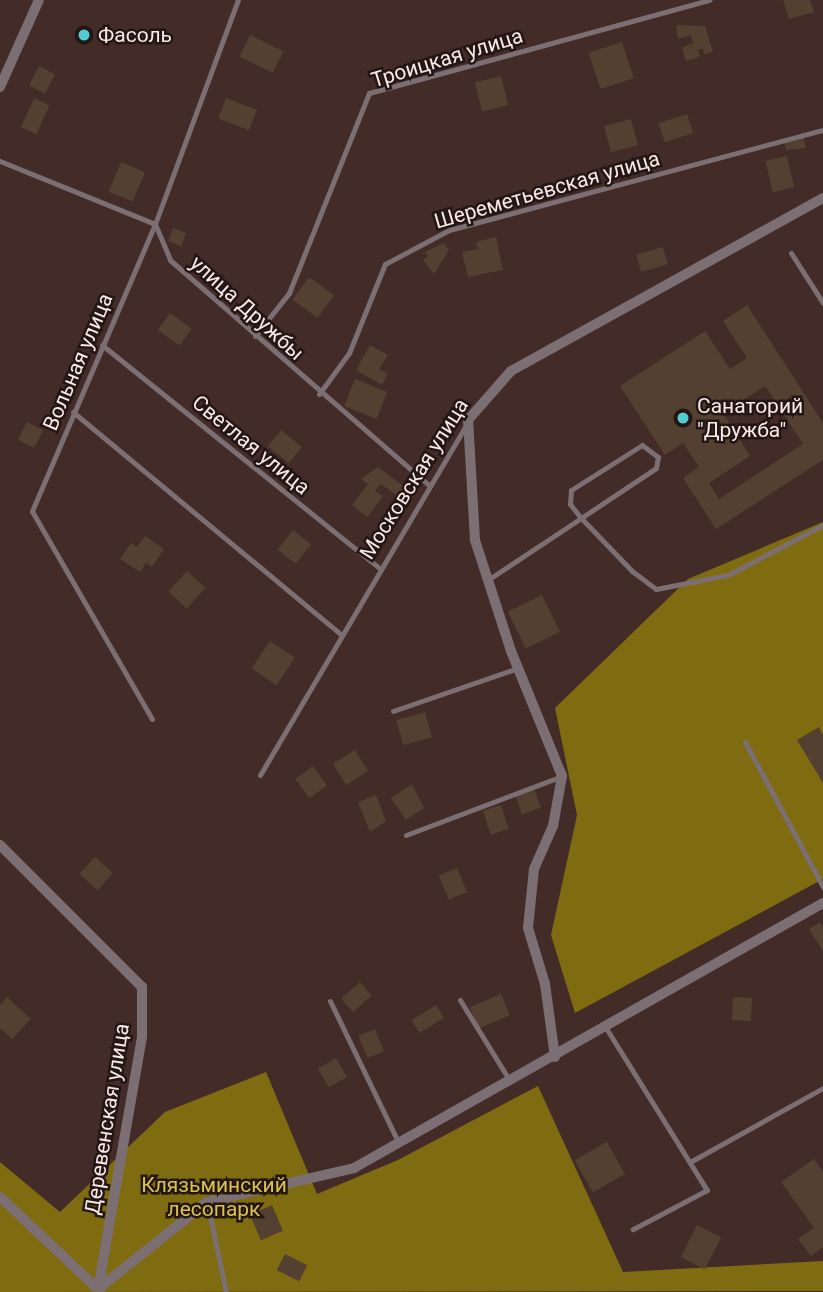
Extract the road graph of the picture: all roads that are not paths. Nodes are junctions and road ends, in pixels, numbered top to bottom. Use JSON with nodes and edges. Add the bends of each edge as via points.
{"nodes":[{"id":1,"x":39,"y":0,"type":"edge"},
{"id":2,"x":238,"y":0,"type":"edge"},
{"id":3,"x":710,"y":0,"type":"edge"},
{"id":4,"x":0,"y":87,"type":"edge"},
{"id":5,"x":823,"y":130,"type":"edge"},
{"id":6,"x":0,"y":161,"type":"edge"},
{"id":7,"x":823,"y":198,"type":"edge"},
{"id":8,"x":155,"y":224,"type":"junction"},
{"id":9,"x":791,"y":253,"type":"dead end"},
{"id":10,"x":823,"y":303,"type":"edge"},
{"id":11,"x":255,"y":336,"type":"junction"},
{"id":12,"x":102,"y":345,"type":"junction"},
{"id":13,"x":319,"y":394,"type":"junction"},
{"id":14,"x":73,"y":412,"type":"junction"},
{"id":15,"x":468,"y":420,"type":"junction"},
{"id":16,"x":429,"y":485,"type":"junction"},
{"id":17,"x":581,"y":518,"type":"junction"},
{"id":18,"x":823,"y":525,"type":"edge"},
{"id":19,"x":381,"y":569,"type":"junction"},
{"id":20,"x":488,"y":580,"type":"junction"},
{"id":21,"x":340,"y":634,"type":"junction"},
{"id":22,"x":518,"y":668,"type":"junction"},
{"id":23,"x":393,"y":711,"type":"dead end"},
{"id":24,"x":152,"y":719,"type":"dead end"},
{"id":25,"x":745,"y":742,"type":"dead end"},
{"id":26,"x":260,"y":775,"type":"dead end"},
{"id":27,"x":562,"y":776,"type":"junction"},
{"id":28,"x":405,"y":835,"type":"dead end"},
{"id":29,"x":0,"y":845,"type":"edge"},
{"id":30,"x":823,"y":887,"type":"edge"},
{"id":31,"x":823,"y":903,"type":"edge"},
{"id":32,"x":460,"y":1000,"type":"dead end"},
{"id":33,"x":330,"y":1002,"type":"dead end"},
{"id":34,"x":607,"y":1028,"type":"junction"},
{"id":35,"x":555,"y":1056,"type":"junction"},
{"id":36,"x":510,"y":1081,"type":"junction"},
{"id":37,"x":823,"y":1088,"type":"edge"},
{"id":38,"x":399,"y":1144,"type":"junction"},
{"id":39,"x":690,"y":1163,"type":"junction"},
{"id":40,"x":0,"y":1197,"type":"edge"},
{"id":41,"x":207,"y":1202,"type":"junction"},
{"id":42,"x":633,"y":1229,"type":"dead end"},
{"id":43,"x":98,"y":1291,"type":"edge"},
{"id":44,"x":226,"y":1292,"type":"edge"}],
"edges":[{"from":1,"to":4,"type":"street"},
{"from":2,"to":8,"type":"lane","name":"Вольная улица"},
{"from":3,"to":11,"type":"lane","name":"Троицкая улица","via":[[369,93],[289,293]]},
{"from":5,"to":13,"type":"lane","name":"Шереметьевская улица","via":[[438,236],[385,264],[349,353]]},
{"from":6,"to":8,"type":"lane"},
{"from":7,"to":15,"type":"street","name":"Московская улица","via":[[511,371]]},
{"from":8,"to":11,"type":"lane","name":"улица Дружбы","via":[[170,260]]},
{"from":8,"to":12,"type":"lane","name":"Вольная улица"},
{"from":9,"to":10,"type":"lane"},
{"from":11,"to":13,"type":"lane","name":"улица Дружбы"},
{"from":12,"to":14,"type":"lane","name":"Вольная улица"},
{"from":12,"to":19,"type":"lane","name":"Светлая улица"},
{"from":13,"to":16,"type":"lane","name":"улица Дружбы"},
{"from":14,"to":21,"type":"lane"},
{"from":14,"to":24,"type":"lane","name":"Вольная улица","via":[[32,512]]},
{"from":15,"to":16,"type":"lane","name":"Московская улица"},
{"from":15,"to":20,"type":"street","via":[[475,540]]},
{"from":16,"to":19,"type":"lane","name":"Московская улица"},
{"from":17,"to":17,"type":"lane","via":[[656,468],[658,457],[652,449],[642,445],[571,490],[570,504]]},
{"from":17,"to":18,"type":"lane","via":[[656,589],[728,575]]},
{"from":17,"to":20,"type":"lane"},
{"from":19,"to":21,"type":"lane","name":"Московская улица"},
{"from":20,"to":22,"type":"street"},
{"from":21,"to":26,"type":"lane","name":"Московская улица"},
{"from":22,"to":23,"type":"lane"},
{"from":22,"to":27,"type":"street"},
{"from":25,"to":30,"type":"lane"},
{"from":27,"to":28,"type":"lane"},
{"from":27,"to":35,"type":"street","via":[[553,826],[534,869],[528,928],[545,984]]},
{"from":29,"to":43,"type":"street","name":"Деревенская улица","via":[[142,987],[142,1037]]},
{"from":31,"to":34,"type":"street"},
{"from":32,"to":36,"type":"lane"},
{"from":33,"to":38,"type":"lane"},
{"from":34,"to":35,"type":"street"},
{"from":34,"to":39,"type":"lane"},
{"from":35,"to":36,"type":"street"},
{"from":36,"to":38,"type":"street"},
{"from":37,"to":39,"type":"lane"},
{"from":38,"to":41,"type":"street","via":[[354,1168]]},
{"from":39,"to":42,"type":"lane","via":[[707,1190]]},
{"from":40,"to":43,"type":"street"},
{"from":41,"to":43,"type":"street"},
{"from":41,"to":44,"type":"lane"}]}
